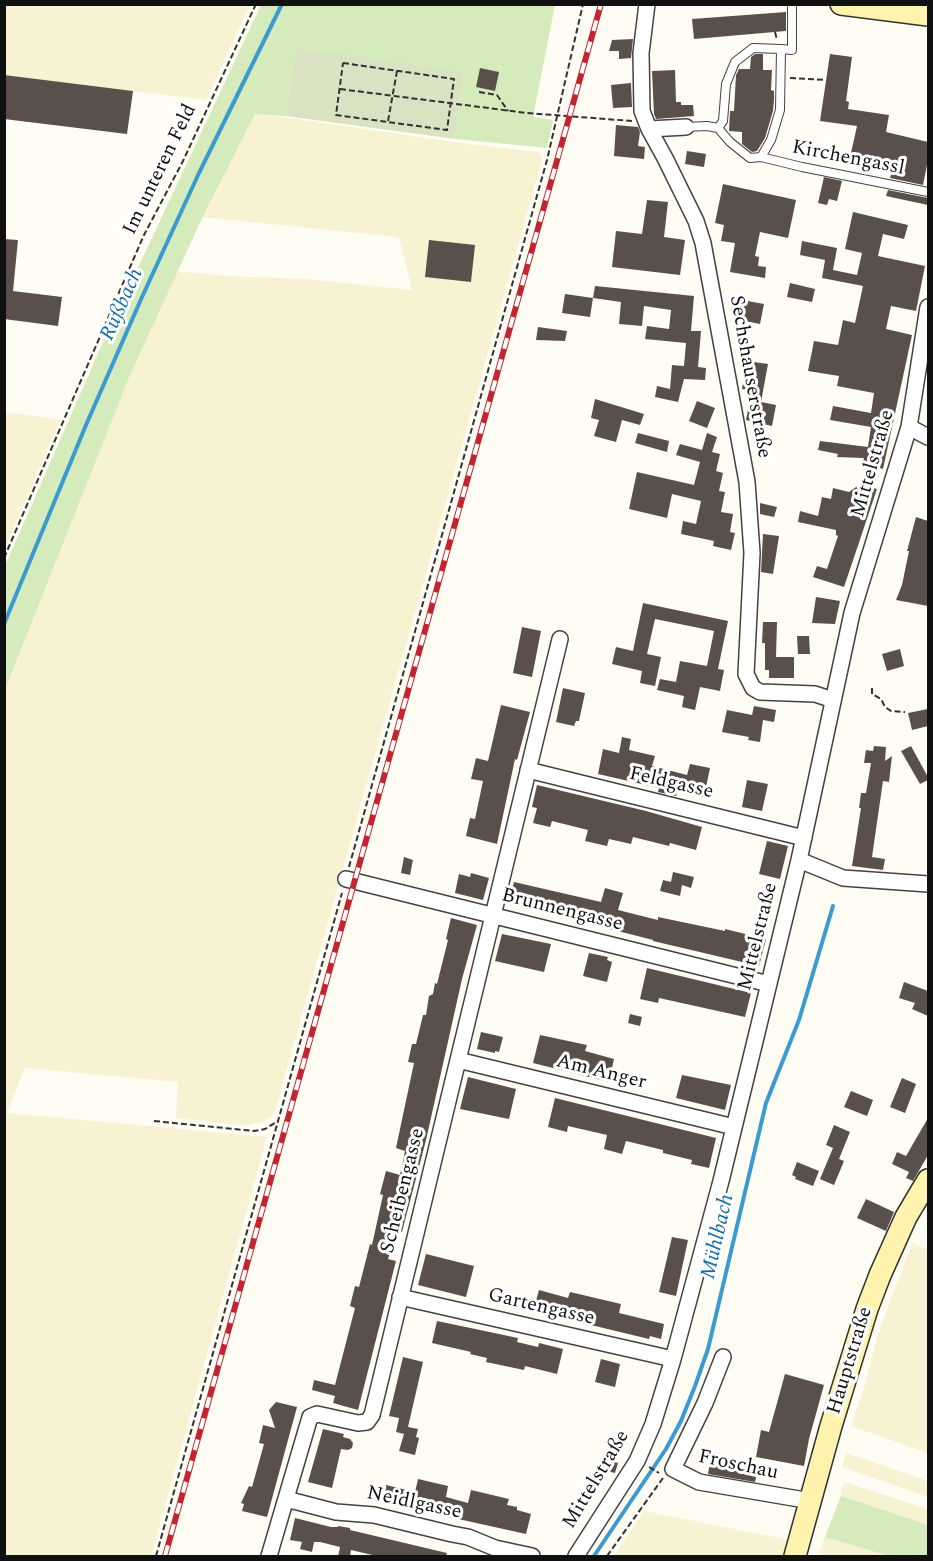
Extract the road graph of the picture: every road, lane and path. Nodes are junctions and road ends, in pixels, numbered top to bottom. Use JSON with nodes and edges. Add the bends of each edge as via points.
{"nodes":[{"id":1,"x":256,"y":4,"type":"edge"},
{"id":2,"x":583,"y":4,"type":"edge"},
{"id":3,"x":647,"y":4,"type":"edge"},
{"id":4,"x":792,"y":4,"type":"edge"},
{"id":5,"x":841,"y":4,"type":"edge"},
{"id":6,"x":928,"y":15,"type":"edge"},
{"id":7,"x":781,"y":49,"type":"junction"},
{"id":8,"x":397,"y":71,"type":"junction"},
{"id":9,"x":781,"y":78,"type":"junction"},
{"id":10,"x":826,"y":80,"type":"dead end"},
{"id":11,"x":340,"y":89,"type":"junction"},
{"id":12,"x":479,"y":92,"type":"dead end"},
{"id":13,"x":393,"y":96,"type":"junction"},
{"id":14,"x":451,"y":104,"type":"junction"},
{"id":15,"x":508,"y":111,"type":"junction"},
{"id":16,"x":558,"y":115,"type":"junction"},
{"id":17,"x":388,"y":122,"type":"junction"},
{"id":18,"x":646,"y":125,"type":"junction"},
{"id":19,"x":686,"y":127,"type":"joint"},
{"id":20,"x":718,"y":128,"type":"junction"},
{"id":21,"x":761,"y":157,"type":"junction"},
{"id":22,"x":928,"y":192,"type":"edge"},
{"id":23,"x":928,"y":307,"type":"edge"},
{"id":24,"x":909,"y":427,"type":"junction"},
{"id":25,"x":928,"y":437,"type":"edge"},
{"id":26,"x":4,"y":558,"type":"edge"},
{"id":27,"x":560,"y":639,"type":"dead end"},
{"id":28,"x":872,"y":688,"type":"dead end"},
{"id":29,"x":832,"y":700,"type":"junction"},
{"id":30,"x":905,"y":712,"type":"dead end"},
{"id":31,"x":528,"y":770,"type":"junction"},
{"id":32,"x":804,"y":838,"type":"junction"},
{"id":33,"x":799,"y":860,"type":"junction"},
{"id":34,"x":346,"y":879,"type":"junction"},
{"id":35,"x":928,"y":884,"type":"edge"},
{"id":36,"x":493,"y":915,"type":"junction"},
{"id":37,"x":769,"y":984,"type":"junction"},
{"id":38,"x":458,"y":1060,"type":"junction"},
{"id":39,"x":154,"y":1121,"type":"dead end"},
{"id":40,"x":278,"y":1121,"type":"junction"},
{"id":41,"x":734,"y":1127,"type":"junction"},
{"id":42,"x":928,"y":1180,"type":"edge"},
{"id":43,"x":400,"y":1297,"type":"junction"},
{"id":44,"x":723,"y":1357,"type":"dead end"},
{"id":45,"x":674,"y":1359,"type":"junction"},
{"id":46,"x":647,"y":1466,"type":"dead end"},
{"id":47,"x":660,"y":1474,"type":"dead end"},
{"id":48,"x":662,"y":1480,"type":"dead end"},
{"id":49,"x":286,"y":1499,"type":"junction"},
{"id":50,"x":811,"y":1501,"type":"junction"},
{"id":51,"x":796,"y":1554,"type":"edge"},
{"id":52,"x":156,"y":1557,"type":"edge"},
{"id":53,"x":270,"y":1557,"type":"edge"},
{"id":54,"x":532,"y":1557,"type":"edge"},
{"id":55,"x":576,"y":1557,"type":"edge"},
{"id":56,"x":607,"y":1557,"type":"edge"}],
"edges":[{"from":1,"to":26,"type":"path","name":"Im unteren Feld","via":[[144,235]]},
{"from":2,"to":16,"type":"path"},
{"from":3,"to":18,"type":"street","name":"Sechshauserstraße","via":[[641,53],[641,102]]},
{"from":4,"to":7,"type":"lane","via":[[792,50]]},
{"from":5,"to":6,"type":"main road"},
{"from":7,"to":9,"type":"lane"},
{"from":7,"to":20,"type":"lane","via":[[753,48],[735,62],[726,84],[723,121]]},
{"from":8,"to":11,"type":"path","via":[[343,63]]},
{"from":8,"to":13,"type":"path"},
{"from":8,"to":14,"type":"path","via":[[454,79]]},
{"from":9,"to":10,"type":"path"},
{"from":9,"to":21,"type":"lane","via":[[777,124]]},
{"from":11,"to":13,"type":"path"},
{"from":11,"to":17,"type":"path","via":[[336,115]]},
{"from":12,"to":15,"type":"path","via":[[497,94]]},
{"from":13,"to":14,"type":"path"},
{"from":13,"to":17,"type":"path"},
{"from":14,"to":15,"type":"path"},
{"from":14,"to":17,"type":"path","via":[[447,130]]},
{"from":15,"to":16,"type":"path"},
{"from":16,"to":18,"type":"path"},
{"from":16,"to":34,"type":"path"},
{"from":18,"to":19,"type":"street"},
{"from":18,"to":29,"type":"street","name":"Sechshauserstraße","via":[[696,221],[706,255],[750,504],[752,570],[746,665],[749,682],[760,692],[815,694]]},
{"from":19,"to":20,"type":"lane"},
{"from":20,"to":21,"type":"lane","name":"Kirchengassl","via":[[742,153],[750,158]]},
{"from":21,"to":22,"type":"lane","name":"Kirchengassl"},
{"from":23,"to":24,"type":"street","name":"Mittelstraße"},
{"from":24,"to":25,"type":"street"},
{"from":24,"to":29,"type":"street","name":"Mittelstraße","via":[[852,613]]},
{"from":27,"to":31,"type":"street","name":"Scheibengasse"},
{"from":28,"to":30,"type":"path","via":[[872,694],[885,707]]},
{"from":29,"to":32,"type":"street","name":"Mittelstraße"},
{"from":31,"to":32,"type":"street","name":"Feldgasse"},
{"from":31,"to":36,"type":"street","name":"Scheibengasse"},
{"from":32,"to":33,"type":"street","name":"Mittelstraße"},
{"from":33,"to":35,"type":"street","via":[[850,879]]},
{"from":33,"to":37,"type":"street","name":"Mittelstraße"},
{"from":34,"to":36,"type":"street","name":"Brunnengasse"},
{"from":34,"to":40,"type":"path"},
{"from":36,"to":37,"type":"street","name":"Brunnengasse"},
{"from":36,"to":38,"type":"street","name":"Scheibengasse"},
{"from":37,"to":41,"type":"street","name":"Mittelstraße"},
{"from":38,"to":41,"type":"street","name":"Am Anger"},
{"from":38,"to":43,"type":"street","name":"Scheibengasse"},
{"from":39,"to":40,"type":"path","via":[[254,1131]]},
{"from":40,"to":52,"type":"path"},
{"from":41,"to":45,"type":"street","name":"Mittelstraße"},
{"from":42,"to":50,"type":"main road","name":"Hauptstraße","via":[[906,1217],[867,1309]]},
{"from":43,"to":45,"type":"street","name":"Gartengasse"},
{"from":43,"to":49,"type":"street","name":"Scheibengasse","via":[[372,1415],[367,1422],[358,1423],[317,1414],[310,1417]]},
{"from":44,"to":50,"type":"street","name":"Froschau","via":[[673,1469],[699,1482]]},
{"from":45,"to":55,"type":"street","name":"Mittelstraße","via":[[654,1424],[637,1461]]},
{"from":46,"to":47,"type":"path"},
{"from":48,"to":56,"type":"path"},
{"from":49,"to":53,"type":"street","name":"Scheibengasse"},
{"from":49,"to":54,"type":"street","name":"Neidlgasse","via":[[468,1537]]},
{"from":50,"to":51,"type":"main road","name":"Hauptstraße"}]}
